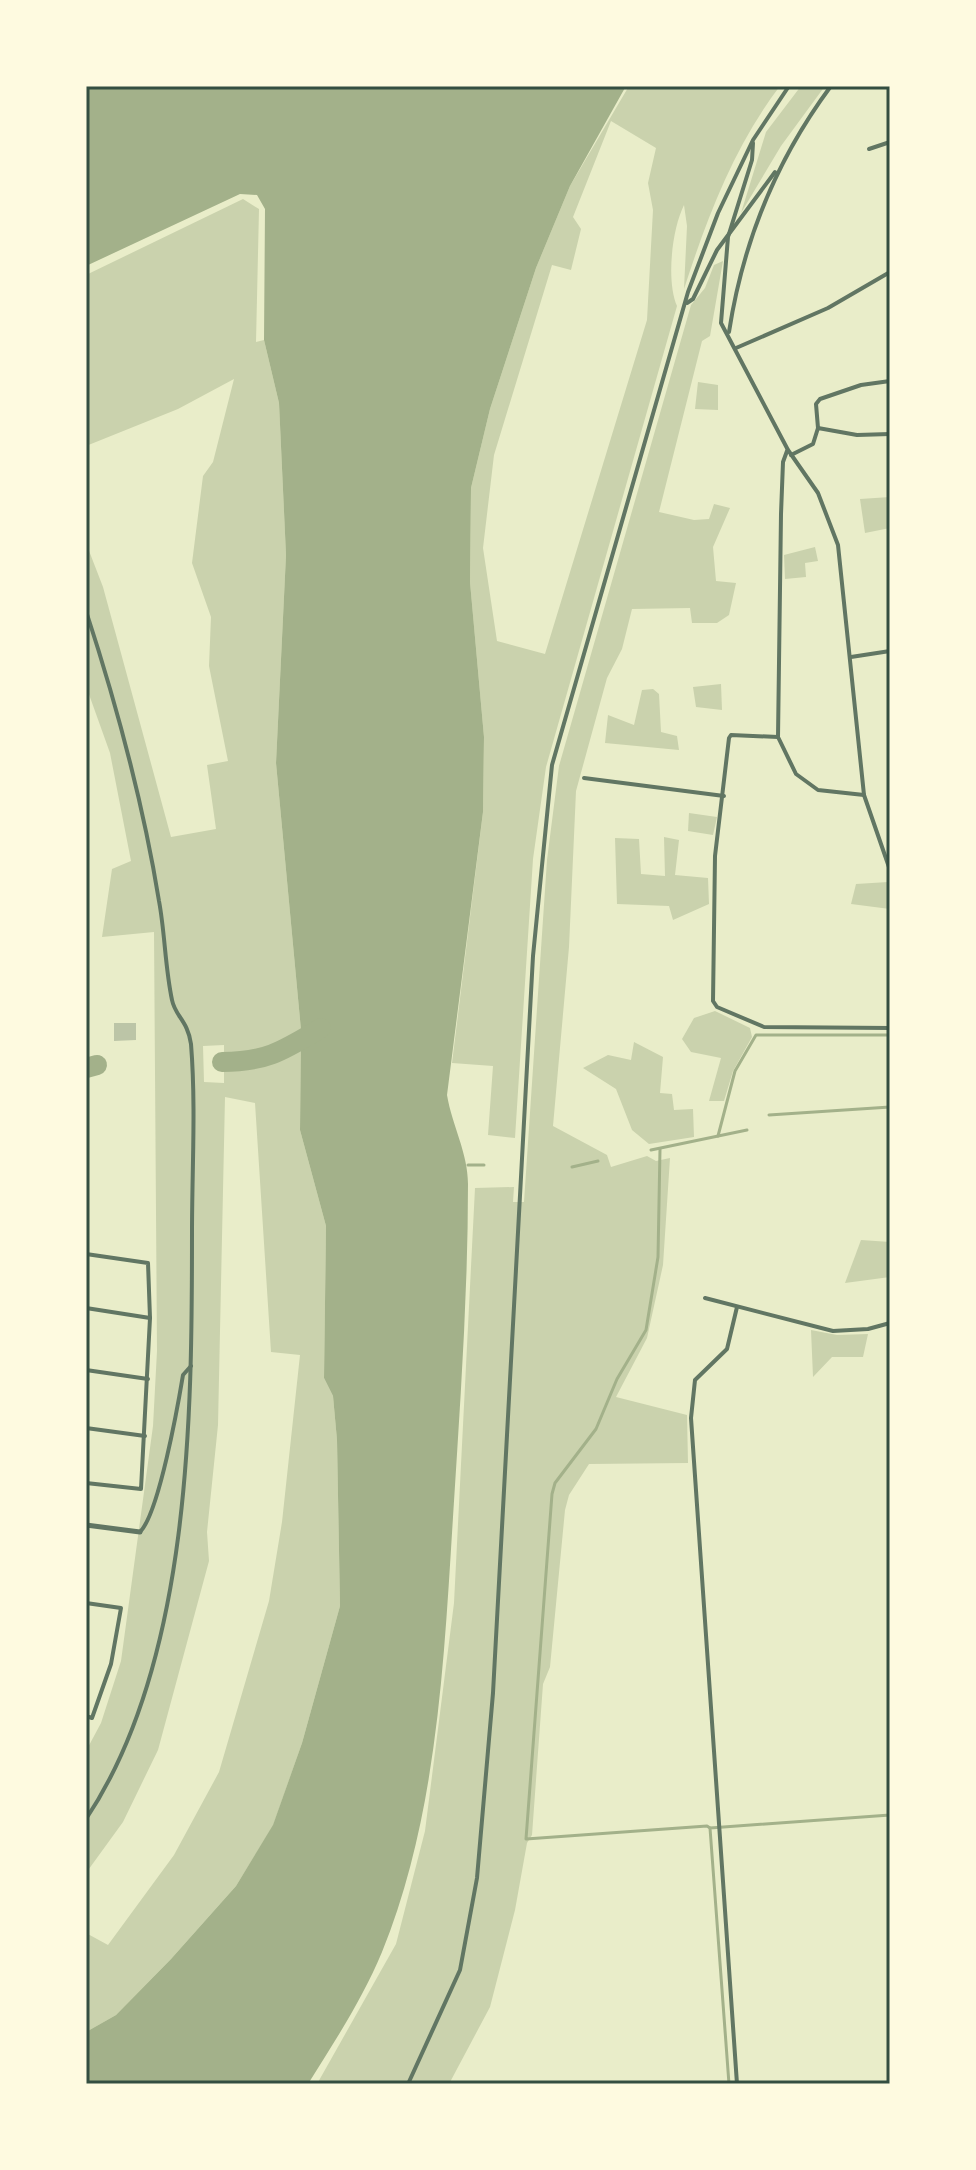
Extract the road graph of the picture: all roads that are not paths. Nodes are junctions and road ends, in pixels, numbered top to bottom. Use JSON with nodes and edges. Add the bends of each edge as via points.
{"nodes":[{"id":1,"x":789,"y":86,"type":"edge"},
{"id":2,"x":831,"y":86,"type":"edge"},
{"id":3,"x":753,"y":140,"type":"junction"},
{"id":4,"x":890,"y":142,"type":"edge"},
{"id":5,"x":869,"y":149,"type":"dead end"},
{"id":6,"x":781,"y":164,"type":"junction"},
{"id":7,"x":728,"y":237,"type":"junction"},
{"id":8,"x":890,"y":272,"type":"edge"},
{"id":9,"x":685,"y":304,"type":"junction"},
{"id":10,"x":729,"y":333,"type":"junction"},
{"id":11,"x":736,"y":348,"type":"junction"},
{"id":12,"x":890,"y":381,"type":"edge"},
{"id":13,"x":818,"y":428,"type":"junction"},
{"id":14,"x":890,"y":434,"type":"edge"},
{"id":15,"x":789,"y":453,"type":"junction"},
{"id":16,"x":86,"y":611,"type":"edge"},
{"id":17,"x":890,"y":651,"type":"edge"},
{"id":18,"x":851,"y":657,"type":"junction"},
{"id":19,"x":778,"y":737,"type":"junction"},
{"id":20,"x":584,"y":778,"type":"dead end"},
{"id":21,"x":864,"y":795,"type":"junction"},
{"id":22,"x":724,"y":796,"type":"junction"},
{"id":23,"x":890,"y":870,"type":"edge"},
{"id":24,"x":890,"y":1028,"type":"edge"},
{"id":25,"x":86,"y":1254,"type":"edge"},
{"id":26,"x":705,"y":1298,"type":"dead end"},
{"id":27,"x":737,"y":1307,"type":"junction"},
{"id":28,"x":86,"y":1308,"type":"edge"},
{"id":29,"x":150,"y":1318,"type":"junction"},
{"id":30,"x":890,"y":1323,"type":"edge"},
{"id":31,"x":191,"y":1366,"type":"junction"},
{"id":32,"x":86,"y":1370,"type":"edge"},
{"id":33,"x":148,"y":1379,"type":"junction"},
{"id":34,"x":86,"y":1428,"type":"edge"},
{"id":35,"x":145,"y":1436,"type":"junction"},
{"id":36,"x":86,"y":1483,"type":"edge"},
{"id":37,"x":86,"y":1525,"type":"edge"},
{"id":38,"x":140,"y":1532,"type":"joint"},
{"id":39,"x":86,"y":1603,"type":"edge"},
{"id":40,"x":86,"y":1716,"type":"edge"},
{"id":41,"x":86,"y":1819,"type":"edge"},
{"id":42,"x":408,"y":2084,"type":"edge"},
{"id":43,"x":737,"y":2084,"type":"edge"}],
"edges":[{"from":1,"to":3,"type":"street"},
{"from":2,"to":6,"type":"street"},
{"from":3,"to":7,"type":"street","via":[[752,160]]},
{"from":3,"to":9,"type":"street","via":[[718,213]]},
{"from":4,"to":5,"type":"street"},
{"from":6,"to":7,"type":"street"},
{"from":6,"to":10,"type":"street","via":[[743,263]]},
{"from":7,"to":9,"type":"street","via":[[693,299]]},
{"from":7,"to":10,"type":"street","via":[[721,323]]},
{"from":8,"to":11,"type":"street","via":[[828,308]]},
{"from":9,"to":42,"type":"street","via":[[552,765],[533,956],[493,1693],[477,1878],[460,1970]]},
{"from":10,"to":11,"type":"street"},
{"from":11,"to":15,"type":"street"},
{"from":12,"to":13,"type":"street","via":[[820,399]]},
{"from":13,"to":14,"type":"street"},
{"from":13,"to":15,"type":"street","via":[[813,444]]},
{"from":15,"to":18,"type":"street","via":[[818,493],[838,545]]},
{"from":15,"to":19,"type":"street","via":[[783,462]]},
{"from":16,"to":31,"type":"street","via":[[140,799],[172,1004],[187,1023],[191,1045]]},
{"from":17,"to":18,"type":"street"},
{"from":18,"to":21,"type":"street"},
{"from":19,"to":21,"type":"street","via":[[796,774],[818,790]]},
{"from":19,"to":22,"type":"street","via":[[731,735]]},
{"from":20,"to":22,"type":"street"},
{"from":21,"to":23,"type":"street"},
{"from":22,"to":24,"type":"street","via":[[715,856],[717,1007],[764,1027]]},
{"from":25,"to":29,"type":"street","via":[[148,1263]]},
{"from":26,"to":27,"type":"street"},
{"from":27,"to":30,"type":"street","via":[[833,1331]]},
{"from":27,"to":43,"type":"street","via":[[727,1349],[695,1380],[691,1418]]},
{"from":28,"to":29,"type":"street"},
{"from":29,"to":33,"type":"street"},
{"from":31,"to":38,"type":"street","via":[[183,1375],[154,1501]]},
{"from":31,"to":41,"type":"street","via":[[180,1510],[160,1634],[132,1732]]},
{"from":32,"to":33,"type":"street"},
{"from":33,"to":35,"type":"street"},
{"from":34,"to":35,"type":"street"},
{"from":35,"to":36,"type":"street","via":[[141,1489]]},
{"from":37,"to":38,"type":"street"},
{"from":39,"to":40,"type":"street","via":[[121,1608],[111,1664],[92,1718]]}]}
